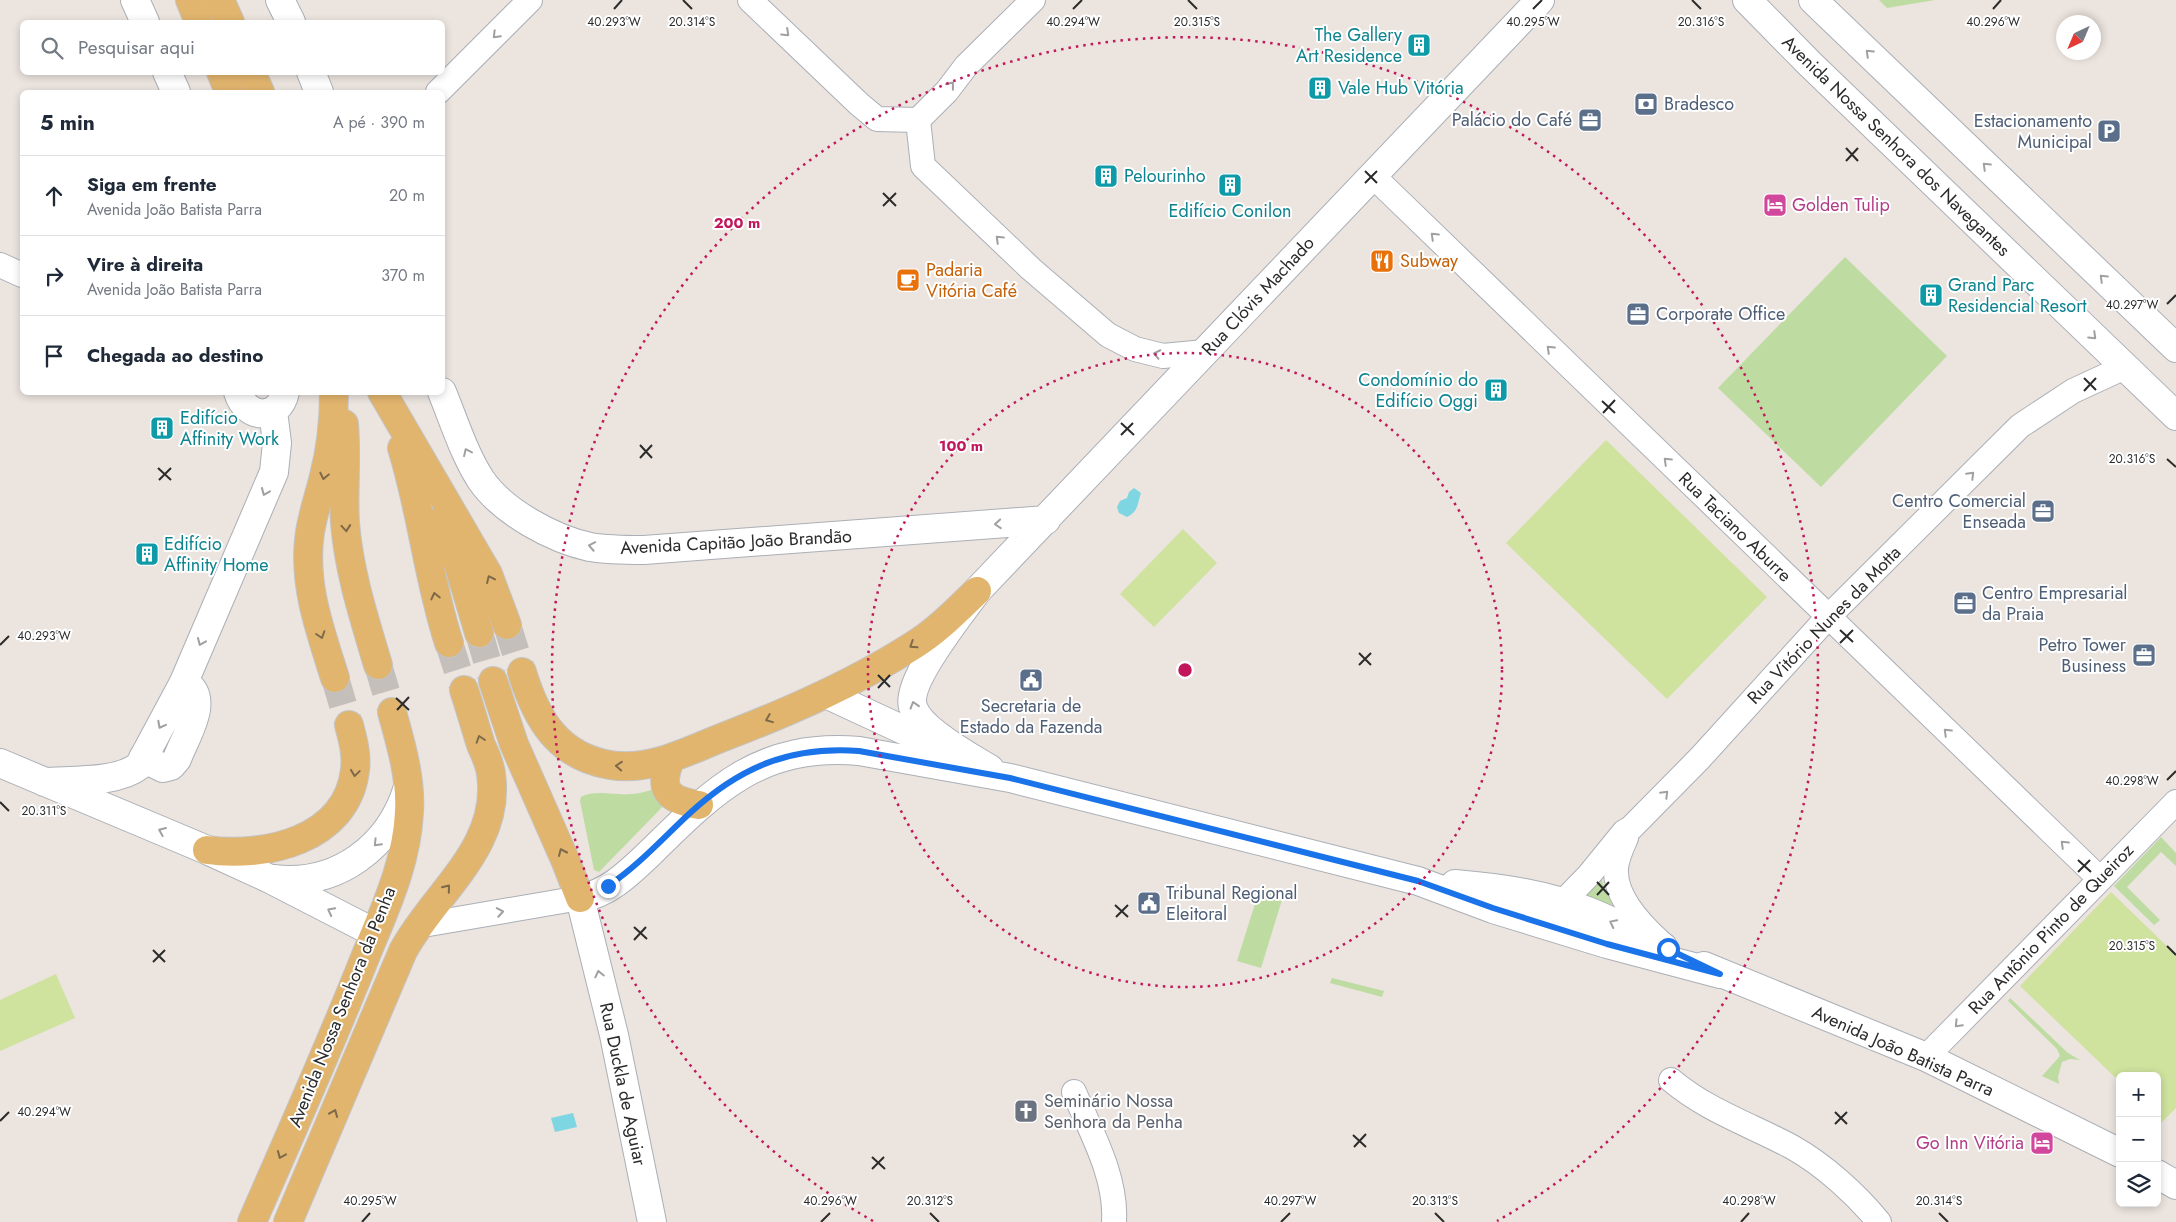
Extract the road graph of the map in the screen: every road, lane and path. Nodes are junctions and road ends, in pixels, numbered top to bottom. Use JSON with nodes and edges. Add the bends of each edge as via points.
{"nodes":[{"id":1,"x":135,"y":0,"type":"edge"},
{"id":2,"x":190,"y":0,"type":"edge"},
{"id":3,"x":220,"y":0,"type":"edge"},
{"id":4,"x":280,"y":0,"type":"edge"},
{"id":5,"x":530,"y":0,"type":"edge"},
{"id":6,"x":750,"y":0,"type":"edge"},
{"id":7,"x":1032,"y":0,"type":"edge"},
{"id":8,"x":1540,"y":0,"type":"edge"},
{"id":9,"x":1747,"y":0,"type":"edge"},
{"id":10,"x":1813,"y":0,"type":"edge"},
{"id":11,"x":144,"y":20,"type":"edge"},
{"id":12,"x":198,"y":20,"type":"edge"},
{"id":13,"x":229,"y":20,"type":"edge"},
{"id":14,"x":290,"y":20,"type":"edge"},
{"id":15,"x":168,"y":75,"type":"edge"},
{"id":16,"x":222,"y":75,"type":"edge"},
{"id":17,"x":252,"y":75,"type":"edge"},
{"id":18,"x":312,"y":75,"type":"edge"},
{"id":19,"x":175,"y":90,"type":"edge"},
{"id":20,"x":228,"y":90,"type":"edge"},
{"id":21,"x":259,"y":90,"type":"edge"},
{"id":22,"x":318,"y":90,"type":"edge"},
{"id":23,"x":440,"y":90,"type":"edge"},
{"id":24,"x":918,"y":120,"type":"junction"},
{"id":25,"x":1372,"y":176,"type":"junction"},
{"id":26,"x":0,"y":265,"type":"edge"},
{"id":27,"x":20,"y":274,"type":"edge"},
{"id":28,"x":2176,"y":348,"type":"edge"},
{"id":29,"x":1205,"y":352,"type":"junction"},
{"id":30,"x":2125,"y":367,"type":"junction"},
{"id":31,"x":239,"y":395,"type":"edge"},
{"id":32,"x":334,"y":395,"type":"edge"},
{"id":33,"x":340,"y":395,"type":"edge"},
{"id":34,"x":383,"y":395,"type":"edge"},
{"id":35,"x":383,"y":395,"type":"edge"},
{"id":36,"x":384,"y":395,"type":"edge"},
{"id":37,"x":443,"y":395,"type":"edge"},
{"id":38,"x":279,"y":402,"type":"edge"},
{"id":39,"x":2176,"y":416,"type":"edge"},
{"id":40,"x":1046,"y":520,"type":"junction"},
{"id":41,"x":977,"y":591,"type":"junction"},
{"id":42,"x":1828,"y":617,"type":"junction"},
{"id":43,"x":507,"y":625,"type":"tunnel mouth"},
{"id":44,"x":479,"y":633,"type":"tunnel mouth"},
{"id":45,"x":449,"y":643,"type":"tunnel mouth"},
{"id":46,"x":378,"y":665,"type":"tunnel mouth"},
{"id":47,"x":522,"y":672,"type":"tunnel mouth"},
{"id":48,"x":335,"y":678,"type":"tunnel mouth"},
{"id":49,"x":493,"y":681,"type":"tunnel mouth"},
{"id":50,"x":464,"y":690,"type":"tunnel mouth"},
{"id":51,"x":826,"y":694,"type":"junction"},
{"id":52,"x":392,"y":712,"type":"tunnel mouth"},
{"id":53,"x":349,"y":725,"type":"tunnel mouth"},
{"id":54,"x":671,"y":758,"type":"junction"},
{"id":55,"x":0,"y":763,"type":"edge"},
{"id":56,"x":1004,"y":778,"type":"junction"},
{"id":57,"x":44,"y":782,"type":"junction"},
{"id":58,"x":409,"y":786,"type":"junction"},
{"id":59,"x":699,"y":805,"type":"junction"},
{"id":60,"x":2173,"y":811,"type":"edge"},
{"id":61,"x":1631,"y":828,"type":"junction"},
{"id":62,"x":207,"y":850,"type":"junction"},
{"id":63,"x":268,"y":878,"type":"junction"},
{"id":64,"x":2099,"y":878,"type":"junction"},
{"id":65,"x":1418,"y":881,"type":"junction"},
{"id":66,"x":580,"y":898,"type":"junction"},
{"id":67,"x":1562,"y":902,"type":"junction"},
{"id":68,"x":1542,"y":924,"type":"junction"},
{"id":69,"x":417,"y":926,"type":"junction"},
{"id":70,"x":375,"y":933,"type":"junction"},
{"id":71,"x":1668,"y":949,"type":"junction"},
{"id":72,"x":1720,"y":974,"type":"junction"},
{"id":73,"x":390,"y":981,"type":"junction"},
{"id":74,"x":1926,"y":1057,"type":"junction"},
{"id":75,"x":1671,"y":1080,"type":"dead end"},
{"id":76,"x":1074,"y":1092,"type":"dead end"},
{"id":77,"x":2116,"y":1150,"type":"edge"},
{"id":78,"x":2161,"y":1160,"type":"edge"},
{"id":79,"x":2176,"y":1164,"type":"edge"},
{"id":80,"x":2161,"y":1176,"type":"edge"},
{"id":81,"x":2176,"y":1185,"type":"edge"},
{"id":82,"x":252,"y":1222,"type":"edge"},
{"id":83,"x":288,"y":1222,"type":"edge"},
{"id":84,"x":652,"y":1222,"type":"edge"},
{"id":85,"x":1114,"y":1222,"type":"edge"},
{"id":86,"x":1879,"y":1222,"type":"edge"}],
"edges":[{"from":1,"to":11,"type":"main road"},
{"from":2,"to":12,"type":"main road"},
{"from":3,"to":13,"type":"main road"},
{"from":4,"to":14,"type":"main road"},
{"from":5,"to":23,"type":"street","one_way":true},
{"from":6,"to":24,"type":"street","one_way":true,"via":[[878,119]]},
{"from":24,"to":7,"type":"street","one_way":true},
{"from":8,"to":25,"type":"main road","name":"Rua Clóvis Machado"},
{"from":9,"to":30,"type":"main road","name":"Avenida Nossa Senhora dos Navegantes","one_way":true},
{"from":28,"to":10,"type":"main road","one_way":true},
{"from":15,"to":19,"type":"main road"},
{"from":16,"to":20,"type":"main road"},
{"from":17,"to":21,"type":"main road"},
{"from":18,"to":22,"type":"main road"},
{"from":29,"to":24,"type":"street","one_way":true,"via":[[1163,356],[1135,349],[1108,335],[1031,269],[923,166]]},
{"from":25,"to":29,"type":"main road","name":"Rua Clóvis Machado"},
{"from":42,"to":25,"type":"street","name":"Rua Taciano Aburre","one_way":true},
{"from":26,"to":27,"type":"street"},
{"from":29,"to":40,"type":"main road","name":"Rua Clóvis Machado"},
{"from":30,"to":39,"type":"main road","name":"Avenida Nossa Senhora dos Navegantes"},
{"from":42,"to":30,"type":"street","name":"Rua Vitório Nunes da Motta","one_way":true,"via":[[2020,426],[2073,391]]},
{"from":31,"to":38,"type":"main road","via":[[250,411],[266,414]]},
{"from":32,"to":48,"type":"main road","one_way":true,"via":[[325,474],[310,531],[308,559],[312,601]]},
{"from":33,"to":46,"type":"main road","one_way":true,"via":[[346,442],[348,546],[357,592]]},
{"from":34,"to":44,"type":"main road","via":[[449,541]]},
{"from":45,"to":35,"type":"main road","one_way":true,"via":[[433,586],[407,462]]},
{"from":43,"to":36,"type":"main road","one_way":true,"via":[[488,574]]},
{"from":40,"to":37,"type":"main road","name":"Avenida Capitão João Brandão","one_way":true,"via":[[644,550],[591,547],[565,539],[517,515],[498,498],[482,481]]},
{"from":38,"to":57,"type":"main road","one_way":true,"via":[[274,472],[184,682],[139,766],[119,777]]},
{"from":40,"to":41,"type":"main road","name":"Rua Clóvis Machado"},
{"from":41,"to":51,"type":"main road","one_way":true,"via":[[914,645]]},
{"from":56,"to":41,"type":"main road","name":"Rua Clóvis Machado","one_way":true,"via":[[938,735],[913,708],[915,684]]},
{"from":61,"to":42,"type":"street","name":"Rua Vitório Nunes da Motta","one_way":true,"via":[[1700,758]]},
{"from":64,"to":42,"type":"street","name":"Rua Taciano Aburre","one_way":true},
{"from":54,"to":47,"type":"main road","one_way":true,"via":[[653,764],[624,766],[595,761],[579,754],[563,744],[539,717]]},
{"from":66,"to":49,"type":"main road","one_way":true,"via":[[514,744]]},
{"from":69,"to":50,"type":"main road","name":"Avenida Nossa Senhora da Penha","one_way":true,"via":[[470,860],[490,806],[491,773]]},
{"from":51,"to":54,"type":"main road","one_way":true},
{"from":51,"to":56,"type":"main road","name":"Avenida João Batista Parra"},
{"from":52,"to":58,"type":"main road","name":"Avenida Nossa Senhora da Penha"},
{"from":53,"to":62,"type":"main road","one_way":true,"via":[[356,756],[353,783],[344,802],[328,822],[307,836],[281,846],[244,853]]},
{"from":54,"to":59,"type":"main road","via":[[665,778],[671,796]]},
{"from":55,"to":57,"type":"main road"},
{"from":56,"to":59,"type":"main road","name":"Avenida João Batista Parra","via":[[859,751],[813,750],[764,763],[736,777]]},
{"from":56,"to":65,"type":"main road","name":"Avenida João Batista Parra"},
{"from":62,"to":57,"type":"main road","one_way":true},
{"from":58,"to":63,"type":"main road","one_way":true,"via":[[392,825],[364,856],[318,877]]},
{"from":58,"to":70,"type":"main road","name":"Avenida Nossa Senhora da Penha","via":[[409,819],[403,855]]},
{"from":59,"to":66,"type":"main road","name":"Avenida João Batista Parra","via":[[621,878],[600,892]]},
{"from":60,"to":64,"type":"street","name":"Rua Antônio Pinto de Queiroz"},
{"from":61,"to":67,"type":"street","name":"Rua Vitório Nunes da Motta"},
{"from":61,"to":71,"type":"street","name":"Rua Vitório Nunes da Motta","via":[[1616,868],[1619,887],[1645,929]]},
{"from":62,"to":63,"type":"main road"},
{"from":70,"to":63,"type":"main road","one_way":true},
{"from":64,"to":74,"type":"street","name":"Rua Antônio Pinto de Queiroz","one_way":true},
{"from":65,"to":67,"type":"main road","name":"Avenida João Batista Parra","via":[[1506,888]]},
{"from":65,"to":68,"type":"main road","name":"Avenida João Batista Parra"},
{"from":69,"to":66,"type":"street","one_way":true},
{"from":84,"to":66,"type":"main road","name":"Rua Duckla de Aguiar","one_way":true,"via":[[614,1034]]},
{"from":67,"to":68,"type":"street","name":"Rua Vitório Nunes da Motta"},
{"from":71,"to":67,"type":"main road","name":"Avenida João Batista Parra","one_way":true},
{"from":68,"to":72,"type":"main road","name":"Avenida João Batista Parra"},
{"from":69,"to":73,"type":"main road","name":"Avenida Nossa Senhora da Penha"},
{"from":70,"to":73,"type":"main road","via":[[390,951]]},
{"from":70,"to":82,"type":"main road","name":"Avenida Nossa Senhora da Penha","one_way":true},
{"from":71,"to":72,"type":"main road","name":"Avenida João Batista Parra"},
{"from":72,"to":74,"type":"main road","name":"Avenida João Batista Parra"},
{"from":83,"to":73,"type":"main road","name":"Avenida Nossa Senhora da Penha","one_way":true},
{"from":74,"to":77,"type":"main road","name":"Avenida João Batista Parra"},
{"from":75,"to":86,"type":"street","via":[[1723,1114],[1808,1158]]},
{"from":76,"to":85,"type":"street","via":[[1106,1168],[1115,1204]]},
{"from":78,"to":79,"type":"main road"},
{"from":80,"to":81,"type":"main road"}]}
